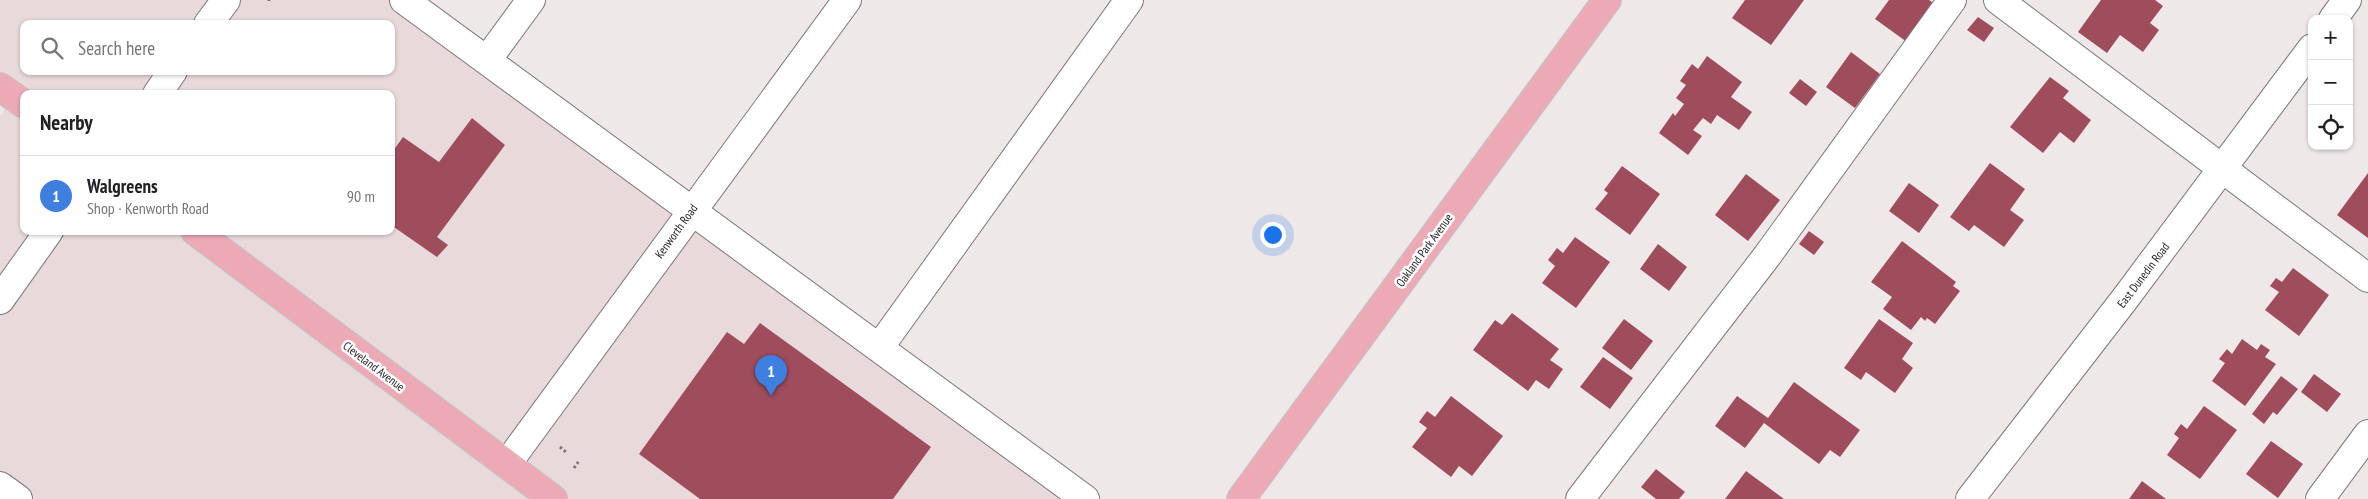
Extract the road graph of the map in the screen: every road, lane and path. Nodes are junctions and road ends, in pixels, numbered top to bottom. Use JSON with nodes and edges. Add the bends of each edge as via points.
{"nodes":[{"id":1,"x":226,"y":0,"type":"edge"},
{"id":2,"x":404,"y":0,"type":"edge"},
{"id":3,"x":531,"y":0,"type":"edge"},
{"id":4,"x":847,"y":0,"type":"edge"},
{"id":5,"x":1129,"y":0,"type":"edge"},
{"id":6,"x":1607,"y":0,"type":"edge"},
{"id":7,"x":1952,"y":0,"type":"edge"},
{"id":8,"x":1998,"y":0,"type":"edge"},
{"id":9,"x":2347,"y":0,"type":"edge"},
{"id":10,"x":2336,"y":15,"type":"edge"},
{"id":11,"x":211,"y":20,"type":"edge"},
{"id":12,"x":2308,"y":53,"type":"edge"},
{"id":13,"x":487,"y":60,"type":"junction"},
{"id":14,"x":170,"y":75,"type":"edge"},
{"id":15,"x":0,"y":87,"type":"edge"},
{"id":16,"x":160,"y":90,"type":"edge"},
{"id":17,"x":20,"y":101,"type":"edge"},
{"id":18,"x":2222,"y":168,"type":"junction"},
{"id":19,"x":692,"y":210,"type":"junction"},
{"id":20,"x":46,"y":235,"type":"edge"},
{"id":21,"x":200,"y":235,"type":"edge"},
{"id":22,"x":2368,"y":278,"type":"edge"},
{"id":23,"x":0,"y":300,"type":"edge"},
{"id":24,"x":879,"y":348,"type":"junction"},
{"id":25,"x":2368,"y":434,"type":"edge"},
{"id":26,"x":579,"y":461,"type":"dead end"},
{"id":27,"x":507,"y":464,"type":"junction"},
{"id":28,"x":574,"y":468,"type":"dead end"},
{"id":29,"x":0,"y":486,"type":"edge"},
{"id":30,"x":18,"y":499,"type":"edge"},
{"id":31,"x":553,"y":499,"type":"edge"},
{"id":32,"x":1085,"y":499,"type":"edge"},
{"id":33,"x":1241,"y":499,"type":"edge"},
{"id":34,"x":1580,"y":499,"type":"edge"},
{"id":35,"x":1970,"y":499,"type":"edge"},
{"id":36,"x":2320,"y":499,"type":"edge"}],
"edges":[{"from":1,"to":11,"type":"street"},
{"from":2,"to":13,"type":"street"},
{"from":3,"to":13,"type":"street"},
{"from":4,"to":19,"type":"street","name":"Kenworth Road"},
{"from":5,"to":24,"type":"street"},
{"from":6,"to":33,"type":"main road","name":"Oakland Park Avenue"},
{"from":7,"to":34,"type":"street","via":[[1767,256]]},
{"from":8,"to":18,"type":"street"},
{"from":9,"to":10,"type":"street"},
{"from":12,"to":18,"type":"street","name":"East Dunedin Road"},
{"from":13,"to":19,"type":"street"},
{"from":14,"to":16,"type":"street"},
{"from":15,"to":17,"type":"main road"},
{"from":18,"to":22,"type":"street"},
{"from":18,"to":35,"type":"street","name":"East Dunedin Road"},
{"from":19,"to":24,"type":"street"},
{"from":19,"to":27,"type":"street","name":"Kenworth Road"},
{"from":20,"to":23,"type":"street"},
{"from":21,"to":27,"type":"main road","name":"Cleveland Avenue"},
{"from":24,"to":32,"type":"street"},
{"from":25,"to":36,"type":"street"},
{"from":26,"to":28,"type":"path"},
{"from":27,"to":31,"type":"main road","name":"Cleveland Avenue"},
{"from":29,"to":30,"type":"street"}]}
